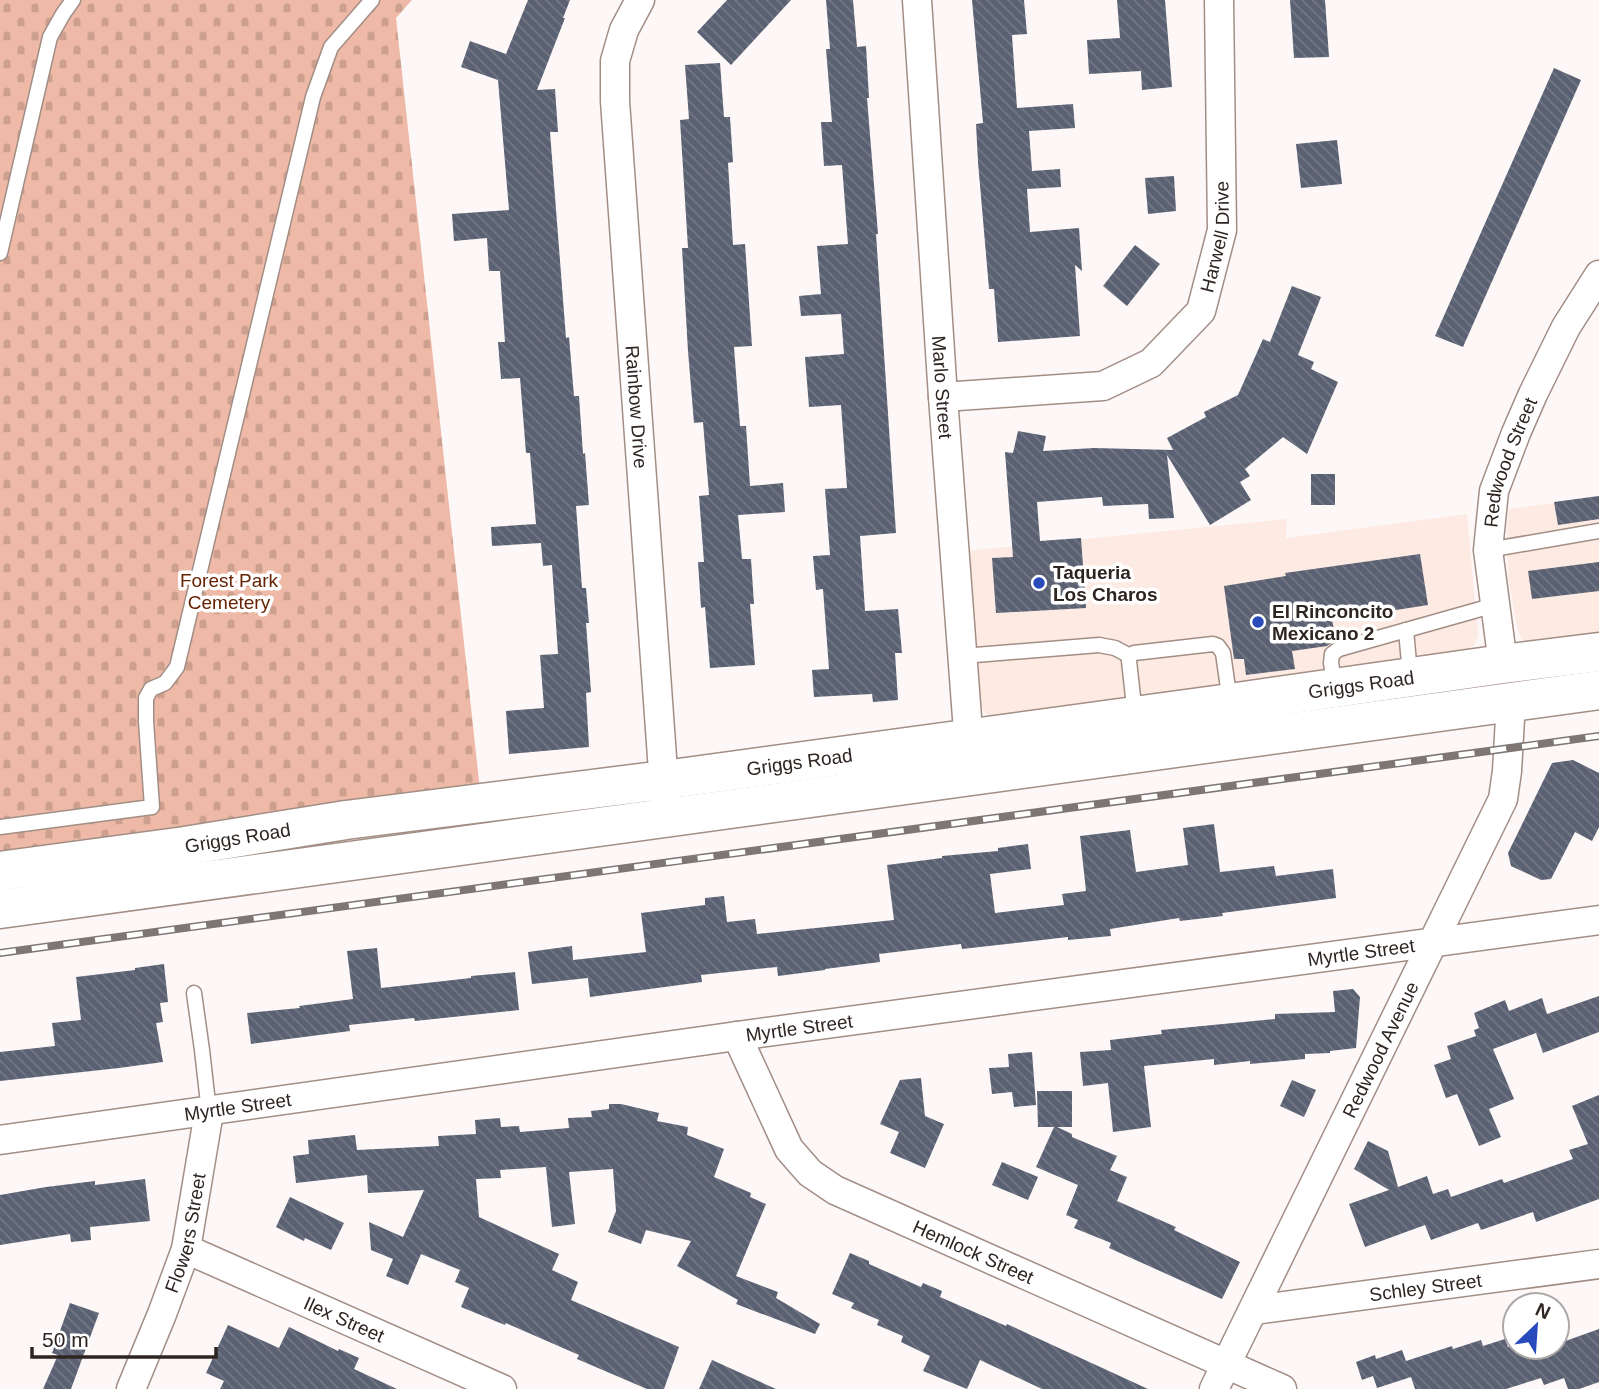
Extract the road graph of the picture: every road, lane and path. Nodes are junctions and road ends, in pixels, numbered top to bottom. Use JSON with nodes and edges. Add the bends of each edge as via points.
{"nodes":[{"id":1,"x":73,"y":0,"type":"edge"},
{"id":2,"x":372,"y":0,"type":"edge"},
{"id":3,"x":640,"y":0,"type":"edge"},
{"id":4,"x":917,"y":0,"type":"edge"},
{"id":5,"x":1219,"y":0,"type":"edge"},
{"id":6,"x":0,"y":253,"type":"edge"},
{"id":7,"x":1599,"y":275,"type":"edge"},
{"id":8,"x":943,"y":397,"type":"junction"},
{"id":9,"x":1599,"y":531,"type":"edge"},
{"id":10,"x":1488,"y":550,"type":"junction"},
{"id":11,"x":1495,"y":605,"type":"junction"},
{"id":12,"x":1406,"y":630,"type":"junction"},
{"id":13,"x":1599,"y":652,"type":"edge"},
{"id":14,"x":963,"y":656,"type":"junction"},
{"id":15,"x":1130,"y":656,"type":"junction"},
{"id":16,"x":1503,"y":664,"type":"junction"},
{"id":17,"x":1599,"y":671,"type":"edge"},
{"id":18,"x":1410,"y":678,"type":"junction"},
{"id":19,"x":1335,"y":688,"type":"junction"},
{"id":20,"x":1599,"y":690,"type":"edge"},
{"id":21,"x":1511,"y":701,"type":"junction"},
{"id":22,"x":1230,"y":704,"type":"junction"},
{"id":23,"x":1135,"y":716,"type":"junction"},
{"id":24,"x":1361,"y":723,"type":"junction"},
{"id":25,"x":969,"y":739,"type":"junction"},
{"id":26,"x":1229,"y":741,"type":"junction"},
{"id":27,"x":972,"y":776,"type":"junction"},
{"id":28,"x":665,"y":799,"type":"junction"},
{"id":29,"x":0,"y":827,"type":"edge"},
{"id":30,"x":187,"y":864,"type":"junction"},
{"id":31,"x":0,"y":871,"type":"edge"},
{"id":32,"x":0,"y":909,"type":"edge"},
{"id":33,"x":1599,"y":920,"type":"edge"},
{"id":34,"x":1434,"y":941,"type":"junction"},
{"id":35,"x":194,"y":993,"type":"dead end"},
{"id":36,"x":737,"y":1035,"type":"junction"},
{"id":37,"x":209,"y":1112,"type":"junction"},
{"id":38,"x":0,"y":1140,"type":"edge"},
{"id":39,"x":186,"y":1249,"type":"junction"},
{"id":40,"x":1599,"y":1264,"type":"edge"},
{"id":41,"x":1254,"y":1310,"type":"junction"},
{"id":42,"x":1220,"y":1377,"type":"edge"},
{"id":43,"x":131,"y":1389,"type":"edge"},
{"id":44,"x":502,"y":1389,"type":"edge"},
{"id":45,"x":1282,"y":1389,"type":"edge"}],
"edges":[{"from":1,"to":6,"type":"lane","via":[[50,37]]},
{"from":2,"to":29,"type":"lane","via":[[331,47],[313,97],[177,667],[146,698],[152,807]]},
{"from":3,"to":28,"type":"street","name":"Rainbow Drive","via":[[615,61],[615,101]]},
{"from":4,"to":8,"type":"street","name":"Marlo Street"},
{"from":5,"to":8,"type":"street","name":"Harwell Drive","via":[[1222,230],[1201,311],[1151,363],[1103,386]]},
{"from":7,"to":10,"type":"street","name":"Redwood Street","via":[[1566,327],[1516,433],[1494,491]]},
{"from":8,"to":14,"type":"street","name":"Marlo Street"},
{"from":9,"to":10,"type":"lane"},
{"from":10,"to":11,"type":"street","name":"Redwood Street"},
{"from":11,"to":12,"type":"lane"},
{"from":11,"to":16,"type":"street","name":"Redwood Street"},
{"from":12,"to":18,"type":"lane"},
{"from":12,"to":19,"type":"lane","via":[[1332,654]]},
{"from":13,"to":16,"type":"main road","name":"Griggs Road"},
{"from":14,"to":15,"type":"lane","via":[[1099,645]]},
{"from":14,"to":25,"type":"street","name":"Marlo Street"},
{"from":15,"to":22,"type":"lane","via":[[1218,646]]},
{"from":15,"to":23,"type":"lane"},
{"from":16,"to":18,"type":"main road","name":"Griggs Road"},
{"from":16,"to":24,"type":"main road","via":[[1493,683],[1479,690],[1375,706]]},
{"from":17,"to":21,"type":"main road","via":[[1522,685]]},
{"from":18,"to":19,"type":"main road","name":"Griggs Road"},
{"from":19,"to":22,"type":"main road","name":"Griggs Road"},
{"from":20,"to":21,"type":"main road","name":"Griggs Road"},
{"from":21,"to":24,"type":"main road","name":"Griggs Road"},
{"from":21,"to":34,"type":"street","name":"Redwood Avenue","via":[[1503,799]]},
{"from":22,"to":23,"type":"main road","name":"Griggs Road"},
{"from":22,"to":26,"type":"main road"},
{"from":23,"to":25,"type":"main road","name":"Griggs Road"},
{"from":24,"to":26,"type":"main road","name":"Griggs Road"},
{"from":25,"to":27,"type":"street","name":"Marlo Street"},
{"from":25,"to":28,"type":"main road","name":"Griggs Road"},
{"from":26,"to":27,"type":"main road","name":"Griggs Road"},
{"from":27,"to":28,"type":"main road","name":"Griggs Road"},
{"from":28,"to":30,"type":"main road","name":"Griggs Road","via":[[346,820]]},
{"from":30,"to":31,"type":"main road","name":"Griggs Road"},
{"from":30,"to":32,"type":"main road","name":"Griggs Road"},
{"from":33,"to":34,"type":"street","name":"Myrtle Street"},
{"from":34,"to":36,"type":"street","name":"Myrtle Street"},
{"from":34,"to":41,"type":"street","name":"Redwood Avenue"},
{"from":35,"to":37,"type":"lane"},
{"from":36,"to":37,"type":"street","name":"Myrtle Street"},
{"from":36,"to":42,"type":"street","name":"Hemlock Street","via":[[789,1149],[810,1174]]},
{"from":37,"to":38,"type":"street","name":"Myrtle Street"},
{"from":37,"to":39,"type":"street","name":"Flowers Street"},
{"from":39,"to":43,"type":"street","name":"Flowers Street"},
{"from":39,"to":44,"type":"street","name":"Ilex Street"},
{"from":40,"to":41,"type":"street","name":"Schley Street"},
{"from":41,"to":42,"type":"street","name":"Redwood Avenue"},
{"from":42,"to":45,"type":"street","name":"Hemlock Street"}]}
